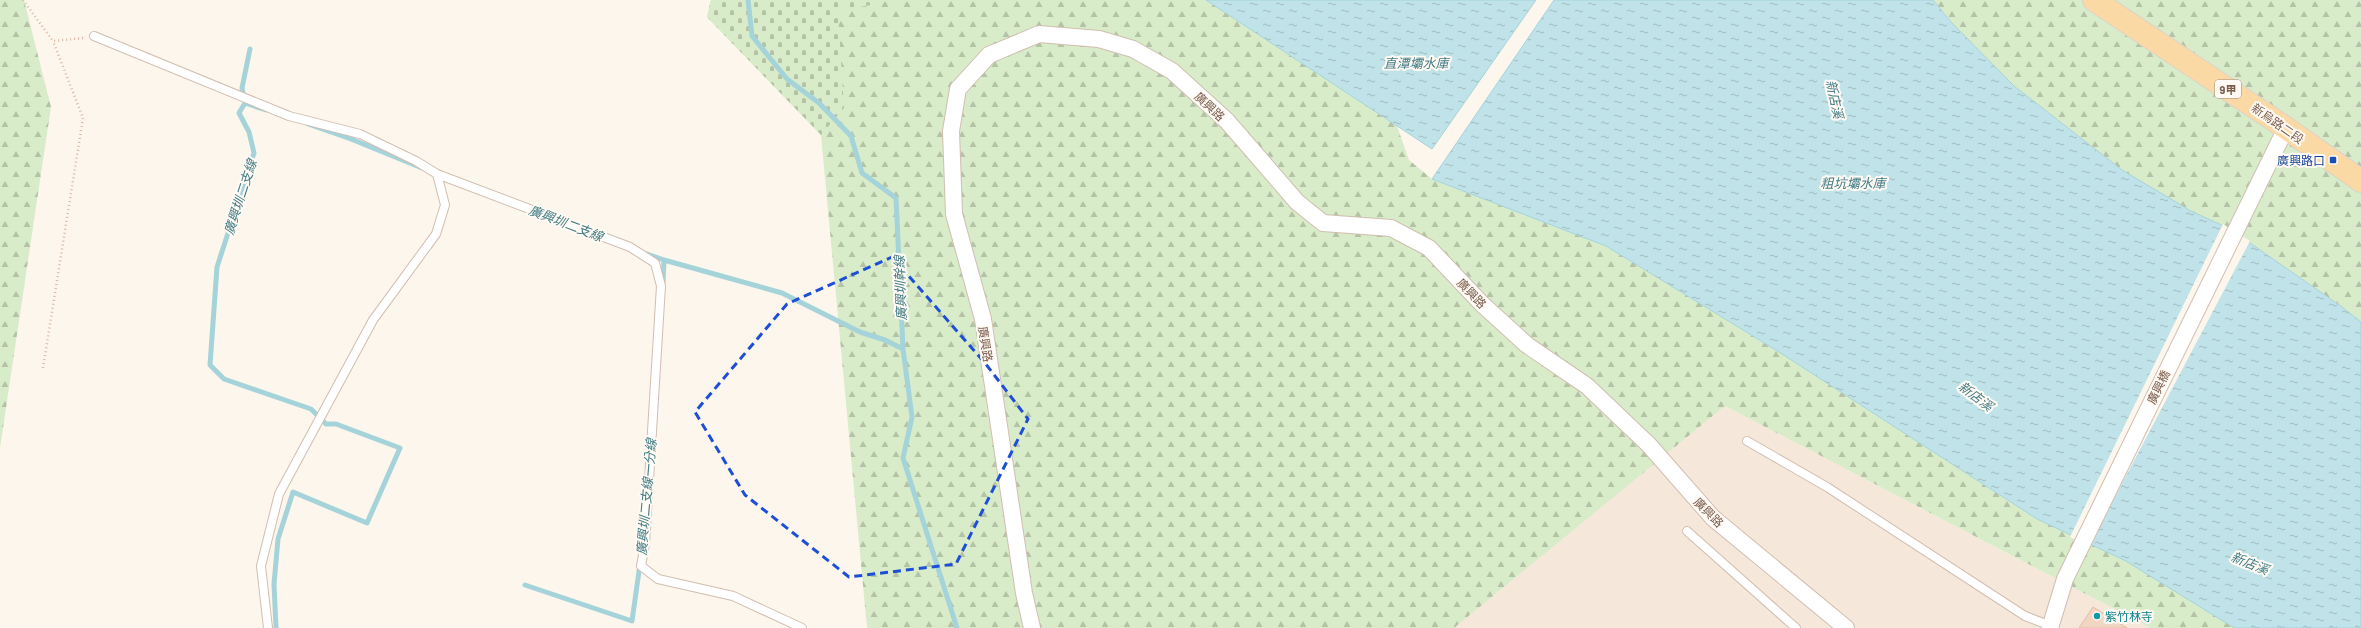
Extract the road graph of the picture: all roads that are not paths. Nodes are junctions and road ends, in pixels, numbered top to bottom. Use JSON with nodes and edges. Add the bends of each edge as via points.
{"nodes":[{"id":1,"x":2094,"y":0,"type":"edge"},
{"id":2,"x":94,"y":36,"type":"road end"},
{"id":3,"x":2286,"y":128,"type":"junction"},
{"id":4,"x":437,"y":174,"type":"junction"},
{"id":5,"x":2361,"y":181,"type":"edge"},
{"id":6,"x":1747,"y":441,"type":"dead end"},
{"id":7,"x":1687,"y":531,"type":"dead end"},
{"id":8,"x":2051,"y":627,"type":"edge"},
{"id":9,"x":268,"y":628,"type":"edge"},
{"id":10,"x":802,"y":628,"type":"edge"},
{"id":11,"x":1032,"y":628,"type":"edge"},
{"id":12,"x":1796,"y":628,"type":"edge"},
{"id":13,"x":1846,"y":628,"type":"edge"}],
"edges":[{"from":1,"to":3,"type":"main road","name":"新烏路二段","number":"9甲"},
{"from":2,"to":4,"type":"lane","via":[[289,116],[360,134]]},
{"from":3,"to":5,"type":"main road","name":"新烏路二段","number":"9甲"},
{"from":3,"to":8,"type":"street","name":"廣興橋","via":[[2065,579]]},
{"from":4,"to":9,"type":"lane","via":[[445,205],[436,234],[373,320],[279,494],[261,566]]},
{"from":4,"to":10,"type":"lane","via":[[630,247],[655,263],[661,286],[645,544],[641,566],[658,579],[732,596]]},
{"from":6,"to":8,"type":"lane","via":[[1827,487],[2025,616]]},
{"from":7,"to":12,"type":"lane"},
{"from":11,"to":13,"type":"street","name":"廣興路","via":[[1024,592],[983,320],[954,214],[951,131],[958,89],[989,55],[1039,34],[1099,39],[1132,49],[1172,71],[1222,116],[1298,202],[1323,223],[1391,228],[1429,248],[1482,304],[1527,345],[1598,396],[1649,446],[1713,518]]}]}
